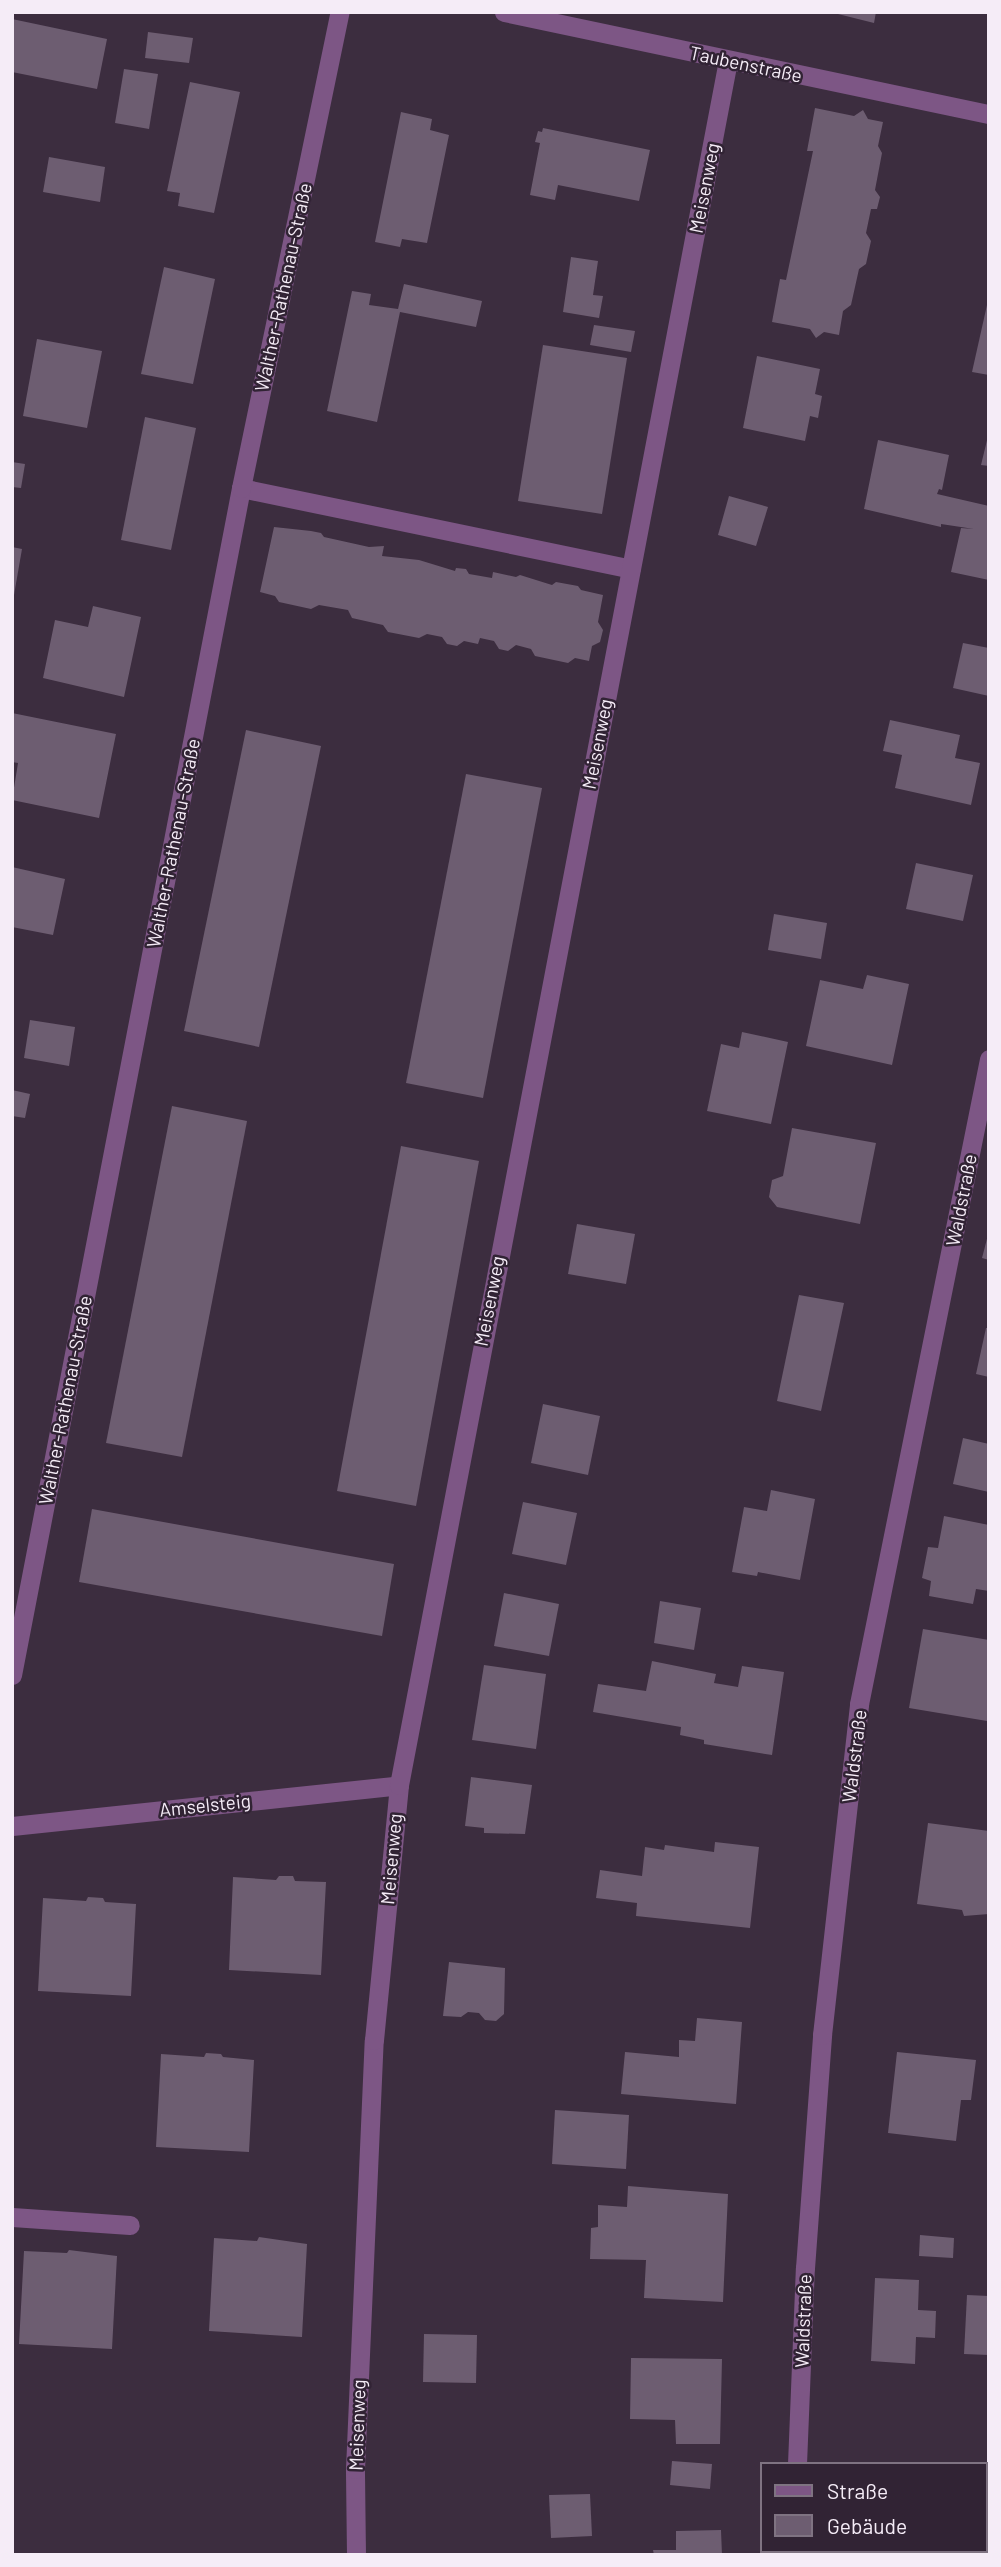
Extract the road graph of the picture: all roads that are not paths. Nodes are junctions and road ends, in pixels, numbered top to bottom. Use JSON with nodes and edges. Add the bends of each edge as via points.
{"nodes":[{"id":1,"x":340,"y":12,"type":"edge"},
{"id":2,"x":503,"y":12,"type":"edge"},
{"id":3,"x":728,"y":60,"type":"junction"},
{"id":4,"x":989,"y":114,"type":"edge"},
{"id":5,"x":241,"y":488,"type":"junction"},
{"id":6,"x":631,"y":569,"type":"junction"},
{"id":7,"x":989,"y":1059,"type":"edge"},
{"id":8,"x":12,"y":1675,"type":"edge"},
{"id":9,"x":398,"y":1785,"type":"junction"},
{"id":10,"x":12,"y":1826,"type":"edge"},
{"id":11,"x":12,"y":2217,"type":"edge"},
{"id":12,"x":130,"y":2225,"type":"dead end"},
{"id":13,"x":797,"y":2462,"type":"edge"},
{"id":14,"x":356,"y":2555,"type":"edge"}],
"edges":[{"from":1,"to":5,"type":"street","name":"Walther-Rathenau-Straße"},
{"from":2,"to":3,"type":"street","name":"Taubenstraße"},
{"from":3,"to":4,"type":"street","name":"Taubenstraße"},
{"from":3,"to":6,"type":"street","name":"Meisenweg"},
{"from":5,"to":6,"type":"street"},
{"from":5,"to":8,"type":"street","name":"Walther-Rathenau-Straße"},
{"from":6,"to":9,"type":"street","name":"Meisenweg"},
{"from":7,"to":13,"type":"street","name":"Waldstraße","via":[[859,1704],[822,2035]]},
{"from":9,"to":10,"type":"street","name":"Amselsteig"},
{"from":9,"to":14,"type":"street","name":"Meisenweg","via":[[374,2040],[355,2469]]},
{"from":11,"to":12,"type":"street"}]}
